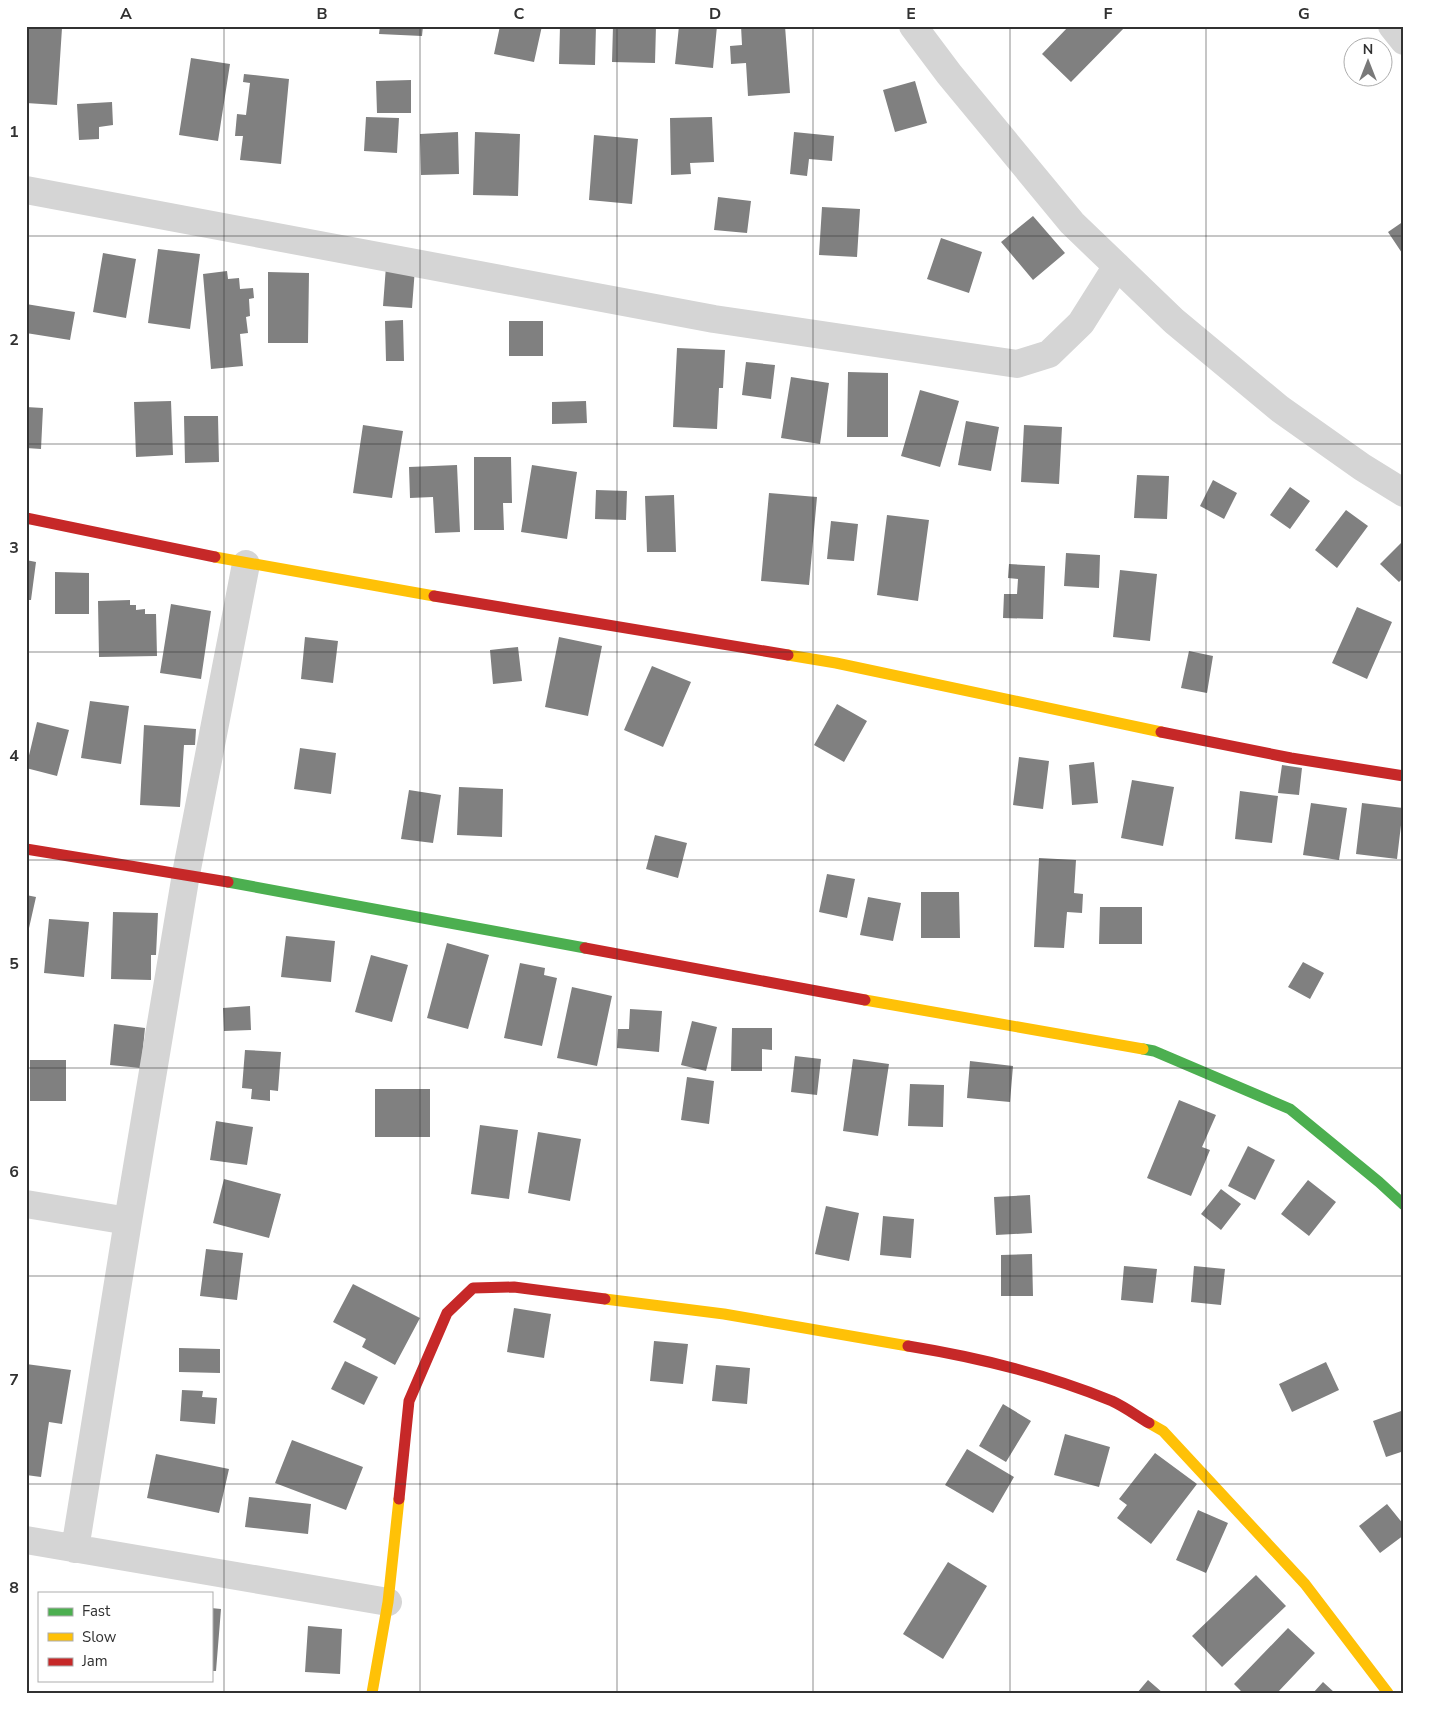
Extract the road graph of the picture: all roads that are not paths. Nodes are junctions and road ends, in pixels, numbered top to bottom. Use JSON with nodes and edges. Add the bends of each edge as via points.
{"nodes":[{"id":1,"x":913,"y":26,"type":"edge"},
{"id":2,"x":1392,"y":26,"type":"edge"},
{"id":3,"x":1404,"y":41,"type":"edge"},
{"id":4,"x":26,"y":190,"type":"edge"},
{"id":5,"x":1117,"y":266,"type":"junction"},
{"id":6,"x":1404,"y":493,"type":"edge"},
{"id":7,"x":26,"y":518,"type":"edge"},
{"id":8,"x":246,"y":564,"type":"junction"},
{"id":9,"x":1404,"y":776,"type":"edge"},
{"id":10,"x":26,"y":849,"type":"edge"},
{"id":11,"x":186,"y":874,"type":"junction"},
{"id":12,"x":26,"y":1204,"type":"edge"},
{"id":13,"x":1404,"y":1205,"type":"edge"},
{"id":14,"x":128,"y":1221,"type":"junction"},
{"id":15,"x":26,"y":1540,"type":"edge"},
{"id":16,"x":75,"y":1549,"type":"junction"},
{"id":17,"x":388,"y":1602,"type":"junction"},
{"id":18,"x":372,"y":1693,"type":"edge"},
{"id":19,"x":1388,"y":1693,"type":"edge"}],
"edges":[{"from":1,"to":5,"type":"street","via":[[1072,223]]},
{"from":2,"to":3,"type":"street"},
{"from":4,"to":5,"type":"street","via":[[714,319],[1017,364],[1049,354],[1081,323]]},
{"from":5,"to":6,"type":"street","via":[[1174,321],[1280,409]]},
{"from":7,"to":8,"type":"street"},
{"from":8,"to":9,"type":"street","via":[[836,663],[1291,758]]},
{"from":8,"to":11,"type":"street"},
{"from":10,"to":11,"type":"street"},
{"from":11,"to":13,"type":"street","via":[[1154,1051],[1290,1109]]},
{"from":11,"to":14,"type":"street"},
{"from":12,"to":14,"type":"street"},
{"from":14,"to":16,"type":"street"},
{"from":15,"to":16,"type":"street"},
{"from":16,"to":17,"type":"street"},
{"from":17,"to":18,"type":"street"},
{"from":17,"to":19,"type":"street","via":[[409,1401],[446,1312],[473,1288],[514,1287],[724,1314],[946,1352],[1050,1379],[1114,1402],[1163,1431],[1305,1584]]}]}
